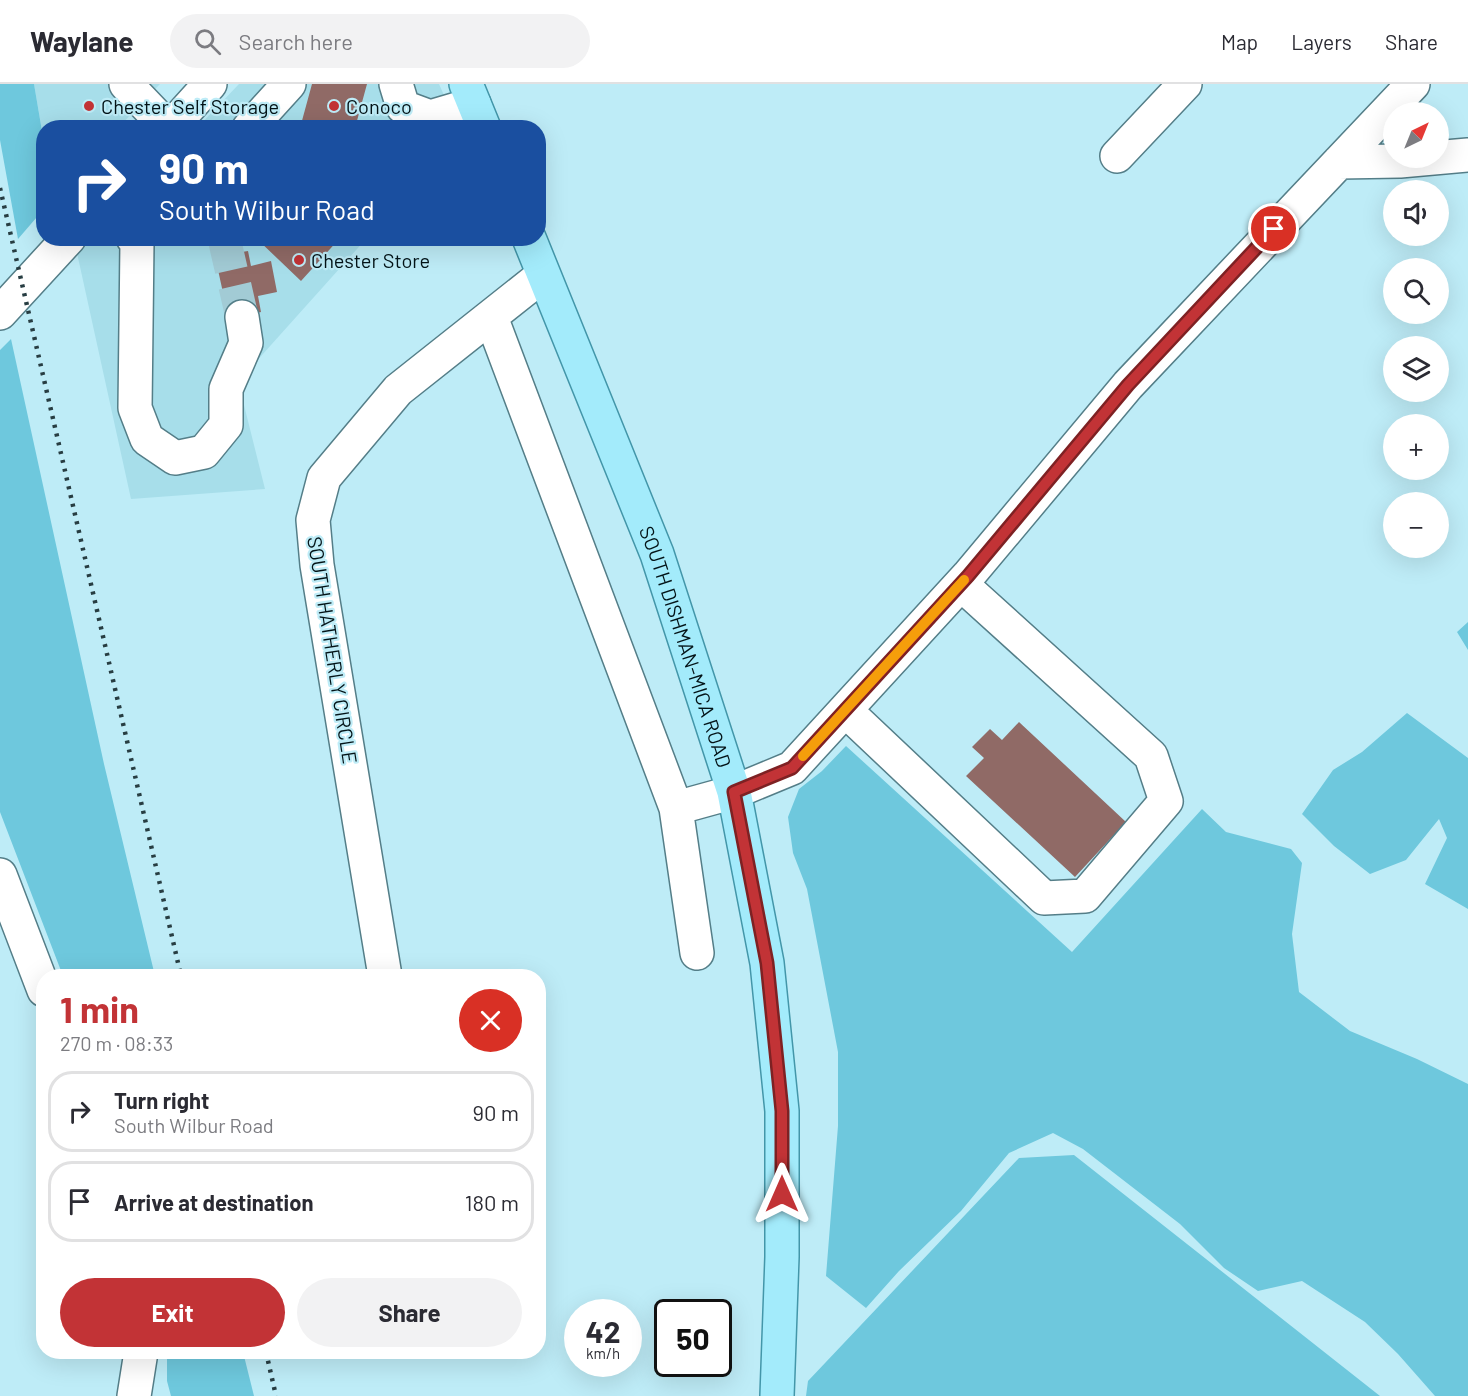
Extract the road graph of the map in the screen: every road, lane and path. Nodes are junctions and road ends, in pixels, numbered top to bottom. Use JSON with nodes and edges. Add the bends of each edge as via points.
{"nodes":[{"id":1,"x":126,"y":84,"type":"edge"},
{"id":2,"x":210,"y":84,"type":"edge"},
{"id":3,"x":289,"y":84,"type":"edge"},
{"id":4,"x":396,"y":84,"type":"edge"},
{"id":5,"x":1185,"y":84,"type":"edge"},
{"id":6,"x":1413,"y":84,"type":"edge"},
{"id":7,"x":475,"y":105,"type":"edge"},
{"id":8,"x":161,"y":120,"type":"edge"},
{"id":9,"x":176,"y":120,"type":"edge"},
{"id":10,"x":256,"y":120,"type":"edge"},
{"id":11,"x":1468,"y":155,"type":"edge"},
{"id":12,"x":1117,"y":156,"type":"dead end"},
{"id":13,"x":1339,"y":162,"type":"junction"},
{"id":14,"x":62,"y":246,"type":"edge"},
{"id":15,"x":138,"y":246,"type":"edge"},
{"id":16,"x":532,"y":246,"type":"edge"},
{"id":17,"x":543,"y":275,"type":"junction"},
{"id":18,"x":0,"y":314,"type":"edge"},
{"id":19,"x":242,"y":316,"type":"tunnel mouth"},
{"id":20,"x":491,"y":317,"type":"junction"},
{"id":21,"x":961,"y":584,"type":"junction"},
{"id":22,"x":846,"y":710,"type":"junction"},
{"id":23,"x":734,"y":792,"type":"junction"},
{"id":24,"x":676,"y":808,"type":"junction"},
{"id":25,"x":0,"y":875,"type":"edge"},
{"id":26,"x":697,"y":953,"type":"dead end"},
{"id":27,"x":36,"y":969,"type":"edge"},
{"id":28,"x":384,"y":969,"type":"edge"},
{"id":29,"x":140,"y":1359,"type":"edge"},
{"id":30,"x":134,"y":1396,"type":"edge"},
{"id":31,"x":777,"y":1396,"type":"edge"}],
"edges":[{"from":1,"to":8,"type":"street"},
{"from":2,"to":9,"type":"street"},
{"from":3,"to":10,"type":"street"},
{"from":4,"to":7,"type":"street","via":[[404,107],[430,117]]},
{"from":5,"to":12,"type":"street"},
{"from":6,"to":13,"type":"street"},
{"from":11,"to":13,"type":"street"},
{"from":13,"to":21,"type":"street","via":[[1128,385]]},
{"from":14,"to":18,"type":"street"},
{"from":15,"to":19,"type":"street","via":[[135,408],[147,439],[175,458],[204,452],[226,425],[226,389],[246,343]]},
{"from":16,"to":17,"type":"main road","name":"SOUTH DISHMAN-MICA ROAD"},
{"from":17,"to":20,"type":"street","name":"SOUTH HATHERLY CIRCLE"},
{"from":17,"to":23,"type":"main road","name":"SOUTH DISHMAN-MICA ROAD","via":[[657,554]]},
{"from":20,"to":24,"type":"street"},
{"from":20,"to":28,"type":"street","name":"SOUTH HATHERLY CIRCLE","via":[[398,390],[324,478],[313,520],[317,565]]},
{"from":21,"to":22,"type":"street"},
{"from":21,"to":22,"type":"street","via":[[1151,756],[1166,801],[1085,896],[1044,898]]},
{"from":22,"to":23,"type":"street","via":[[792,768]]},
{"from":23,"to":24,"type":"street"},
{"from":23,"to":31,"type":"main road","name":"SOUTH DISHMAN-MICA ROAD","via":[[767,963],[782,1111]]},
{"from":24,"to":26,"type":"street"},
{"from":25,"to":27,"type":"street"},
{"from":29,"to":30,"type":"street"}]}
